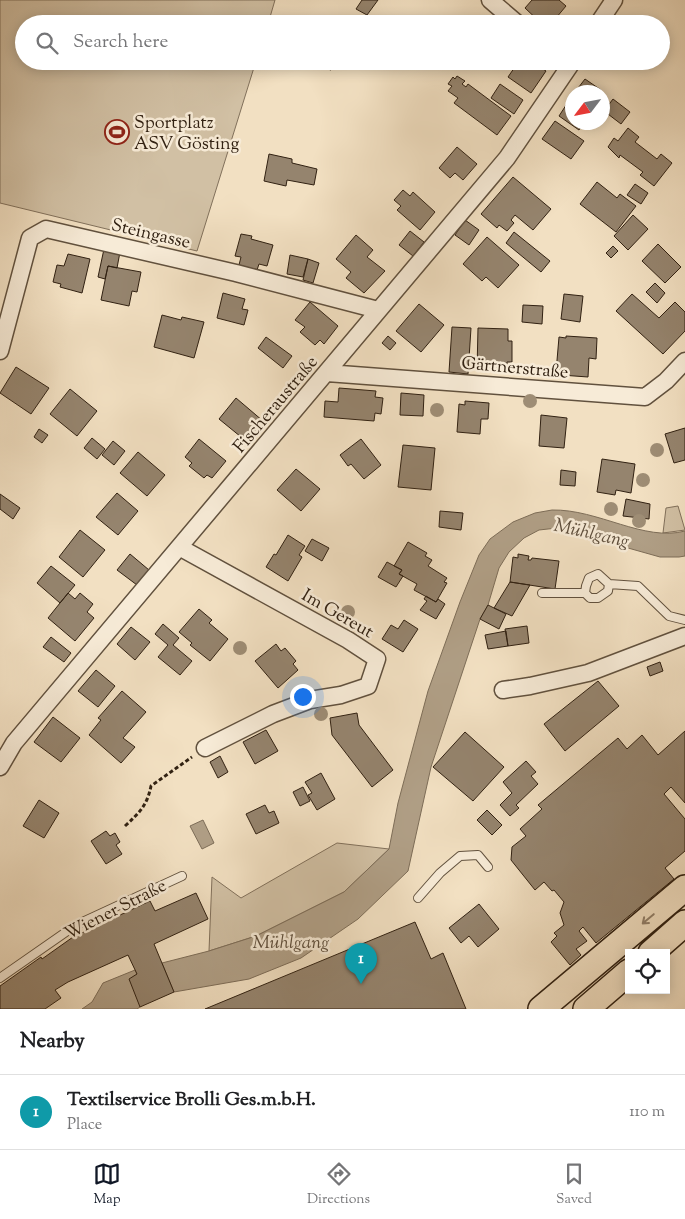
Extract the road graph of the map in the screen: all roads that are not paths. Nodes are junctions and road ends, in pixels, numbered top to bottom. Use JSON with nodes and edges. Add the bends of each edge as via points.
{"nodes":[{"id":1,"x":490,"y":0,"type":"edge"},
{"id":2,"x":614,"y":0,"type":"edge"},
{"id":3,"x":508,"y":15,"type":"edge"},
{"id":4,"x":604,"y":15,"type":"edge"},
{"id":5,"x":565,"y":70,"type":"edge"},
{"id":6,"x":378,"y":310,"type":"junction"},
{"id":7,"x":0,"y":351,"type":"edge"},
{"id":8,"x":685,"y":361,"type":"edge"},
{"id":9,"x":327,"y":373,"type":"junction"},
{"id":10,"x":179,"y":547,"type":"junction"},
{"id":11,"x":610,"y":584,"type":"junction"},
{"id":12,"x":542,"y":592,"type":"dead end"},
{"id":13,"x":585,"y":593,"type":"junction"},
{"id":14,"x":685,"y":620,"type":"edge"},
{"id":15,"x":685,"y":636,"type":"edge"},
{"id":16,"x":503,"y":690,"type":"dead end"},
{"id":17,"x":205,"y":748,"type":"road end"},
{"id":18,"x":0,"y":766,"type":"edge"},
{"id":19,"x":488,"y":867,"type":"dead end"},
{"id":20,"x":182,"y":876,"type":"dead end"},
{"id":21,"x":685,"y":888,"type":"edge"},
{"id":22,"x":418,"y":898,"type":"dead end"},
{"id":23,"x":685,"y":923,"type":"edge"},
{"id":24,"x":656,"y":949,"type":"edge"},
{"id":25,"x":625,"y":974,"type":"edge"},
{"id":26,"x":0,"y":978,"type":"edge"},
{"id":27,"x":578,"y":993,"type":"edge"},
{"id":28,"x":541,"y":1009,"type":"edge"}],
"edges":[{"from":1,"to":3,"type":"street"},
{"from":2,"to":4,"type":"street"},
{"from":5,"to":6,"type":"street","name":"Fischeraustraße","via":[[508,158]]},
{"from":6,"to":7,"type":"street","name":"Steingasse","via":[[46,229],[30,238]]},
{"from":6,"to":9,"type":"street","name":"Fischeraustraße"},
{"from":8,"to":9,"type":"street","name":"Gärtnerstraße","via":[[645,397]]},
{"from":9,"to":10,"type":"street","name":"Fischeraustraße"},
{"from":10,"to":17,"type":"street","name":"Im Gereut","via":[[377,659],[368,686],[310,700],[273,714]]},
{"from":10,"to":18,"type":"street","name":"Fischeraustraße","via":[[14,743]]},
{"from":11,"to":13,"type":"lane","via":[[608,591],[598,598],[590,598]]},
{"from":11,"to":13,"type":"lane","via":[[598,574],[589,578]]},
{"from":11,"to":14,"type":"lane","via":[[638,586],[670,616]]},
{"from":12,"to":13,"type":"lane"},
{"from":15,"to":16,"type":"street","via":[[588,673]]},
{"from":19,"to":22,"type":"lane","via":[[478,855],[460,856]]},
{"from":20,"to":26,"type":"lane","name":"Wiener Straße","via":[[76,925]]},
{"from":21,"to":27,"type":"main road","one_way":true},
{"from":23,"to":24,"type":"main road"},
{"from":25,"to":27,"type":"main road"},
{"from":27,"to":28,"type":"main road"}]}
